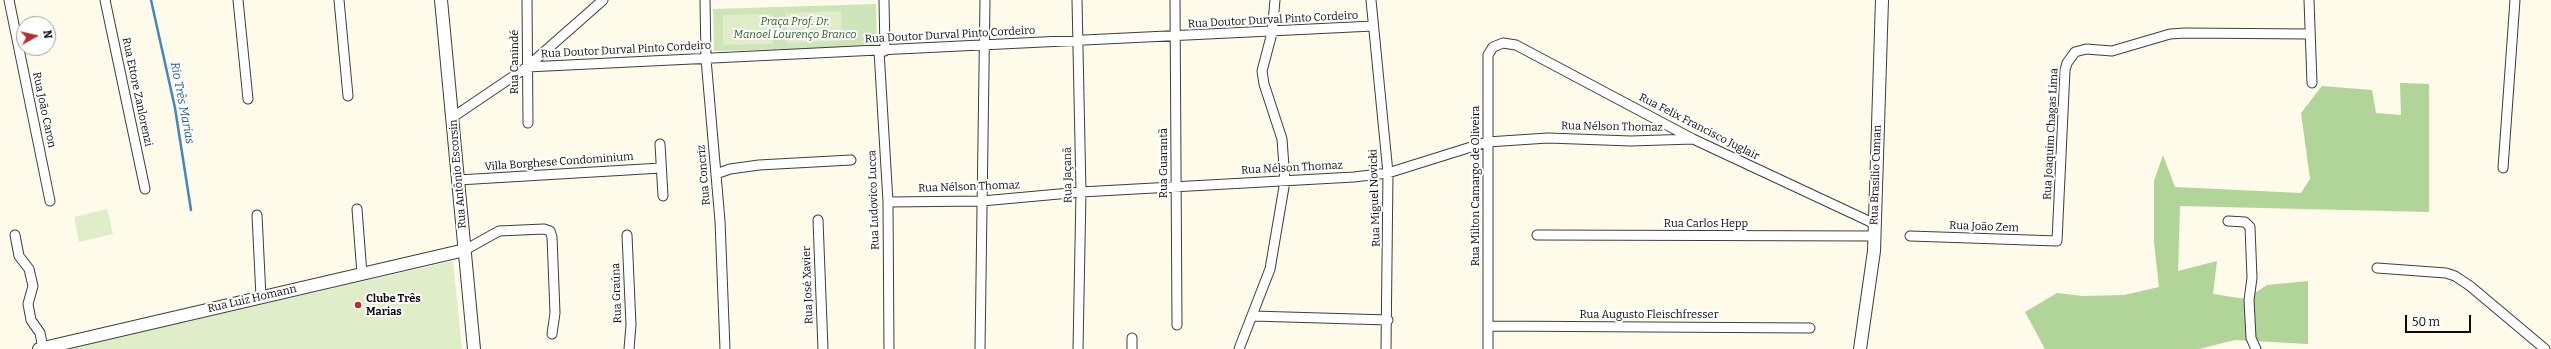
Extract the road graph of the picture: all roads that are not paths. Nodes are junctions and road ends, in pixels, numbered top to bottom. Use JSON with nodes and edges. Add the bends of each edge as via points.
{"nodes":[{"id":1,"x":9,"y":0,"type":"edge"},
{"id":2,"x":105,"y":0,"type":"edge"},
{"id":3,"x":238,"y":0,"type":"edge"},
{"id":4,"x":339,"y":0,"type":"edge"},
{"id":5,"x":441,"y":0,"type":"edge"},
{"id":6,"x":528,"y":0,"type":"edge"},
{"id":7,"x":603,"y":0,"type":"edge"},
{"id":8,"x":705,"y":0,"type":"edge"},
{"id":9,"x":884,"y":0,"type":"edge"},
{"id":10,"x":985,"y":0,"type":"edge"},
{"id":11,"x":1077,"y":0,"type":"edge"},
{"id":12,"x":1175,"y":0,"type":"edge"},
{"id":13,"x":1275,"y":0,"type":"edge"},
{"id":14,"x":1371,"y":0,"type":"edge"},
{"id":15,"x":1882,"y":0,"type":"edge"},
{"id":16,"x":2310,"y":0,"type":"edge"},
{"id":17,"x":2515,"y":0,"type":"edge"},
{"id":18,"x":1373,"y":26,"type":"junction"},
{"id":19,"x":1272,"y":33,"type":"junction"},
{"id":20,"x":2309,"y":34,"type":"junction"},
{"id":21,"x":1175,"y":37,"type":"junction"},
{"id":22,"x":1077,"y":40,"type":"junction"},
{"id":23,"x":1516,"y":45,"type":"joint"},
{"id":24,"x":983,"y":46,"type":"junction"},
{"id":25,"x":882,"y":51,"type":"junction"},
{"id":26,"x":706,"y":59,"type":"junction"},
{"id":27,"x":527,"y":67,"type":"junction"},
{"id":28,"x":2312,"y":82,"type":"dead end"},
{"id":29,"x":348,"y":96,"type":"dead end"},
{"id":30,"x":248,"y":99,"type":"dead end"},
{"id":31,"x":453,"y":117,"type":"junction"},
{"id":32,"x":528,"y":123,"type":"dead end"},
{"id":33,"x":1693,"y":139,"type":"junction"},
{"id":34,"x":1488,"y":142,"type":"junction"},
{"id":35,"x":660,"y":144,"type":"dead end"},
{"id":36,"x":851,"y":160,"type":"dead end"},
{"id":37,"x":661,"y":168,"type":"junction"},
{"id":38,"x":2503,"y":168,"type":"dead end"},
{"id":39,"x":1388,"y":173,"type":"junction"},
{"id":40,"x":716,"y":174,"type":"junction"},
{"id":41,"x":458,"y":180,"type":"junction"},
{"id":42,"x":1285,"y":181,"type":"junction"},
{"id":43,"x":1176,"y":186,"type":"junction"},
{"id":44,"x":145,"y":189,"type":"dead end"},
{"id":45,"x":1081,"y":192,"type":"junction"},
{"id":46,"x":663,"y":196,"type":"dead end"},
{"id":47,"x":50,"y":201,"type":"dead end"},
{"id":48,"x":982,"y":201,"type":"junction"},
{"id":49,"x":888,"y":202,"type":"junction"},
{"id":50,"x":357,"y":209,"type":"dead end"},
{"id":51,"x":257,"y":215,"type":"dead end"},
{"id":52,"x":818,"y":220,"type":"dead end"},
{"id":53,"x":2228,"y":221,"type":"dead end"},
{"id":54,"x":1875,"y":230,"type":"junction"},
{"id":55,"x":14,"y":235,"type":"dead end"},
{"id":56,"x":627,"y":235,"type":"dead end"},
{"id":57,"x":1537,"y":235,"type":"dead end"},
{"id":58,"x":1910,"y":236,"type":"dead end"},
{"id":59,"x":2057,"y":241,"type":"joint"},
{"id":60,"x":465,"y":250,"type":"junction"},
{"id":61,"x":2377,"y":268,"type":"dead end"},
{"id":62,"x":362,"y":274,"type":"junction"},
{"id":63,"x":261,"y":297,"type":"junction"},
{"id":64,"x":1253,"y":316,"type":"junction"},
{"id":65,"x":1388,"y":320,"type":"junction"},
{"id":66,"x":1177,"y":325,"type":"dead end"},
{"id":67,"x":1489,"y":326,"type":"junction"},
{"id":68,"x":1810,"y":328,"type":"dead end"},
{"id":69,"x":552,"y":334,"type":"dead end"},
{"id":70,"x":1132,"y":338,"type":"dead end"},
{"id":71,"x":41,"y":348,"type":"edge"},
{"id":72,"x":474,"y":349,"type":"edge"},
{"id":73,"x":629,"y":349,"type":"edge"},
{"id":74,"x":725,"y":349,"type":"edge"},
{"id":75,"x":823,"y":349,"type":"edge"},
{"id":76,"x":889,"y":349,"type":"edge"},
{"id":77,"x":980,"y":349,"type":"edge"},
{"id":78,"x":1078,"y":349,"type":"edge"},
{"id":79,"x":1132,"y":349,"type":"edge"},
{"id":80,"x":1239,"y":349,"type":"edge"},
{"id":81,"x":1386,"y":349,"type":"edge"},
{"id":82,"x":1488,"y":349,"type":"edge"},
{"id":83,"x":1860,"y":349,"type":"edge"},
{"id":84,"x":2256,"y":349,"type":"edge"},
{"id":85,"x":2546,"y":349,"type":"edge"}],
"edges":[{"from":1,"to":47,"type":"street","name":"Rua João Caron"},
{"from":2,"to":44,"type":"street","name":"Rua Ettore Zanlorenzi"},
{"from":3,"to":30,"type":"street"},
{"from":4,"to":29,"type":"street"},
{"from":5,"to":31,"type":"street","name":"Rua Antônio Escorsin"},
{"from":6,"to":27,"type":"street","name":"Rua Canindé"},
{"from":7,"to":27,"type":"street"},
{"from":8,"to":26,"type":"street","name":"Rua Concriz"},
{"from":9,"to":25,"type":"street","name":"Rua Ludovico Lucca"},
{"from":10,"to":24,"type":"street"},
{"from":11,"to":22,"type":"street","name":"Rua Jaçanã"},
{"from":12,"to":21,"type":"street","name":"Rua Guarantã"},
{"from":13,"to":19,"type":"street"},
{"from":14,"to":18,"type":"street","name":"Rua Miguel Novicki"},
{"from":15,"to":54,"type":"street","name":"Rua Brasílio Cuman"},
{"from":16,"to":20,"type":"street"},
{"from":17,"to":38,"type":"street"},
{"from":18,"to":19,"type":"street","name":"Rua Doutor Durval Pinto Cordeiro"},
{"from":18,"to":39,"type":"street","name":"Rua Miguel Novicki"},
{"from":19,"to":21,"type":"street","name":"Rua Doutor Durval Pinto Cordeiro"},
{"from":19,"to":42,"type":"street","via":[[1262,71],[1282,139]]},
{"from":20,"to":28,"type":"street"},
{"from":20,"to":59,"type":"street","name":"Rua Joaquim Chagas Lima","via":[[2185,32],[2112,51],[2086,49],[2075,52],[2067,62],[2065,70]]},
{"from":21,"to":22,"type":"street","name":"Rua Doutor Durval Pinto Cordeiro"},
{"from":21,"to":43,"type":"street","name":"Rua Guarantã"},
{"from":22,"to":24,"type":"street","name":"Rua Doutor Durval Pinto Cordeiro"},
{"from":22,"to":45,"type":"street","name":"Rua Jaçanã"},
{"from":23,"to":33,"type":"street","name":"Rua Felix Francisco Juglair"},
{"from":23,"to":34,"type":"street","name":"Rua Milton Camargo de Oliveira","via":[[1503,43],[1493,47],[1488,55]]},
{"from":24,"to":25,"type":"street","name":"Rua Doutor Durval Pinto Cordeiro"},
{"from":24,"to":48,"type":"street"},
{"from":25,"to":26,"type":"street","name":"Rua Doutor Durval Pinto Cordeiro"},
{"from":25,"to":49,"type":"street","name":"Rua Ludovico Lucca"},
{"from":26,"to":27,"type":"street","name":"Rua Doutor Durval Pinto Cordeiro"},
{"from":26,"to":40,"type":"street","name":"Rua Concriz"},
{"from":27,"to":31,"type":"street"},
{"from":27,"to":32,"type":"street","name":"Rua Canindé"},
{"from":31,"to":41,"type":"street","name":"Rua Antônio Escorsin"},
{"from":33,"to":34,"type":"street","name":"Rua Nélson Thomaz","via":[[1631,141],[1548,138]]},
{"from":33,"to":54,"type":"street","name":"Rua Felix Francisco Juglair"},
{"from":34,"to":39,"type":"street","name":"Rua Nélson Thomaz"},
{"from":34,"to":67,"type":"street","name":"Rua Milton Camargo de Oliveira"},
{"from":35,"to":37,"type":"street"},
{"from":36,"to":40,"type":"street","via":[[759,165],[730,169]]},
{"from":37,"to":41,"type":"street","name":"Villa Borghese Condominium"},
{"from":37,"to":46,"type":"street"},
{"from":39,"to":42,"type":"street","name":"Rua Nélson Thomaz"},
{"from":39,"to":65,"type":"street","name":"Rua Miguel Novicki"},
{"from":40,"to":74,"type":"street","name":"Rua Concriz"},
{"from":41,"to":60,"type":"street","name":"Rua Antônio Escorsin"},
{"from":42,"to":43,"type":"street","name":"Rua Nélson Thomaz"},
{"from":42,"to":64,"type":"street","via":[[1270,269]]},
{"from":43,"to":45,"type":"street","name":"Rua Nélson Thomaz"},
{"from":43,"to":66,"type":"street","name":"Rua Guarantã"},
{"from":45,"to":48,"type":"street","name":"Rua Nélson Thomaz"},
{"from":45,"to":78,"type":"street","name":"Rua Jaçanã"},
{"from":48,"to":49,"type":"street","name":"Rua Nélson Thomaz"},
{"from":48,"to":77,"type":"street"},
{"from":49,"to":76,"type":"street","name":"Rua Ludovico Lucca"},
{"from":50,"to":62,"type":"street"},
{"from":51,"to":63,"type":"street"},
{"from":52,"to":75,"type":"street","name":"Rua José Xavier"},
{"from":53,"to":84,"type":"street","via":[[2245,222],[2250,227],[2250,331]]},
{"from":54,"to":57,"type":"street","name":"Rua Carlos Hepp"},
{"from":54,"to":83,"type":"street","name":"Rua Brasílio Cuman","via":[[1873,267]]},
{"from":55,"to":71,"type":"street","via":[[18,256],[29,269],[33,286],[28,304],[31,320],[40,333]]},
{"from":56,"to":73,"type":"street","name":"Rua Graúna","via":[[631,325]]},
{"from":58,"to":59,"type":"street","name":"Rua João Zem"},
{"from":60,"to":62,"type":"street","name":"Rua Luiz Homann"},
{"from":60,"to":69,"type":"street","via":[[499,232],[544,229],[550,231],[556,314]]},
{"from":60,"to":72,"type":"street","name":"Rua Antônio Escorsin"},
{"from":61,"to":85,"type":"street","via":[[2446,273],[2454,276],[2470,286]]},
{"from":62,"to":63,"type":"street","name":"Rua Luiz Homann"},
{"from":63,"to":71,"type":"street","name":"Rua Luiz Homann"},
{"from":64,"to":65,"type":"street"},
{"from":64,"to":80,"type":"street"},
{"from":65,"to":81,"type":"street","name":"Rua Miguel Novicki"},
{"from":67,"to":68,"type":"street","name":"Rua Augusto Fleischfresser"},
{"from":67,"to":82,"type":"street","name":"Rua Milton Camargo de Oliveira"},
{"from":70,"to":79,"type":"street"}]}
